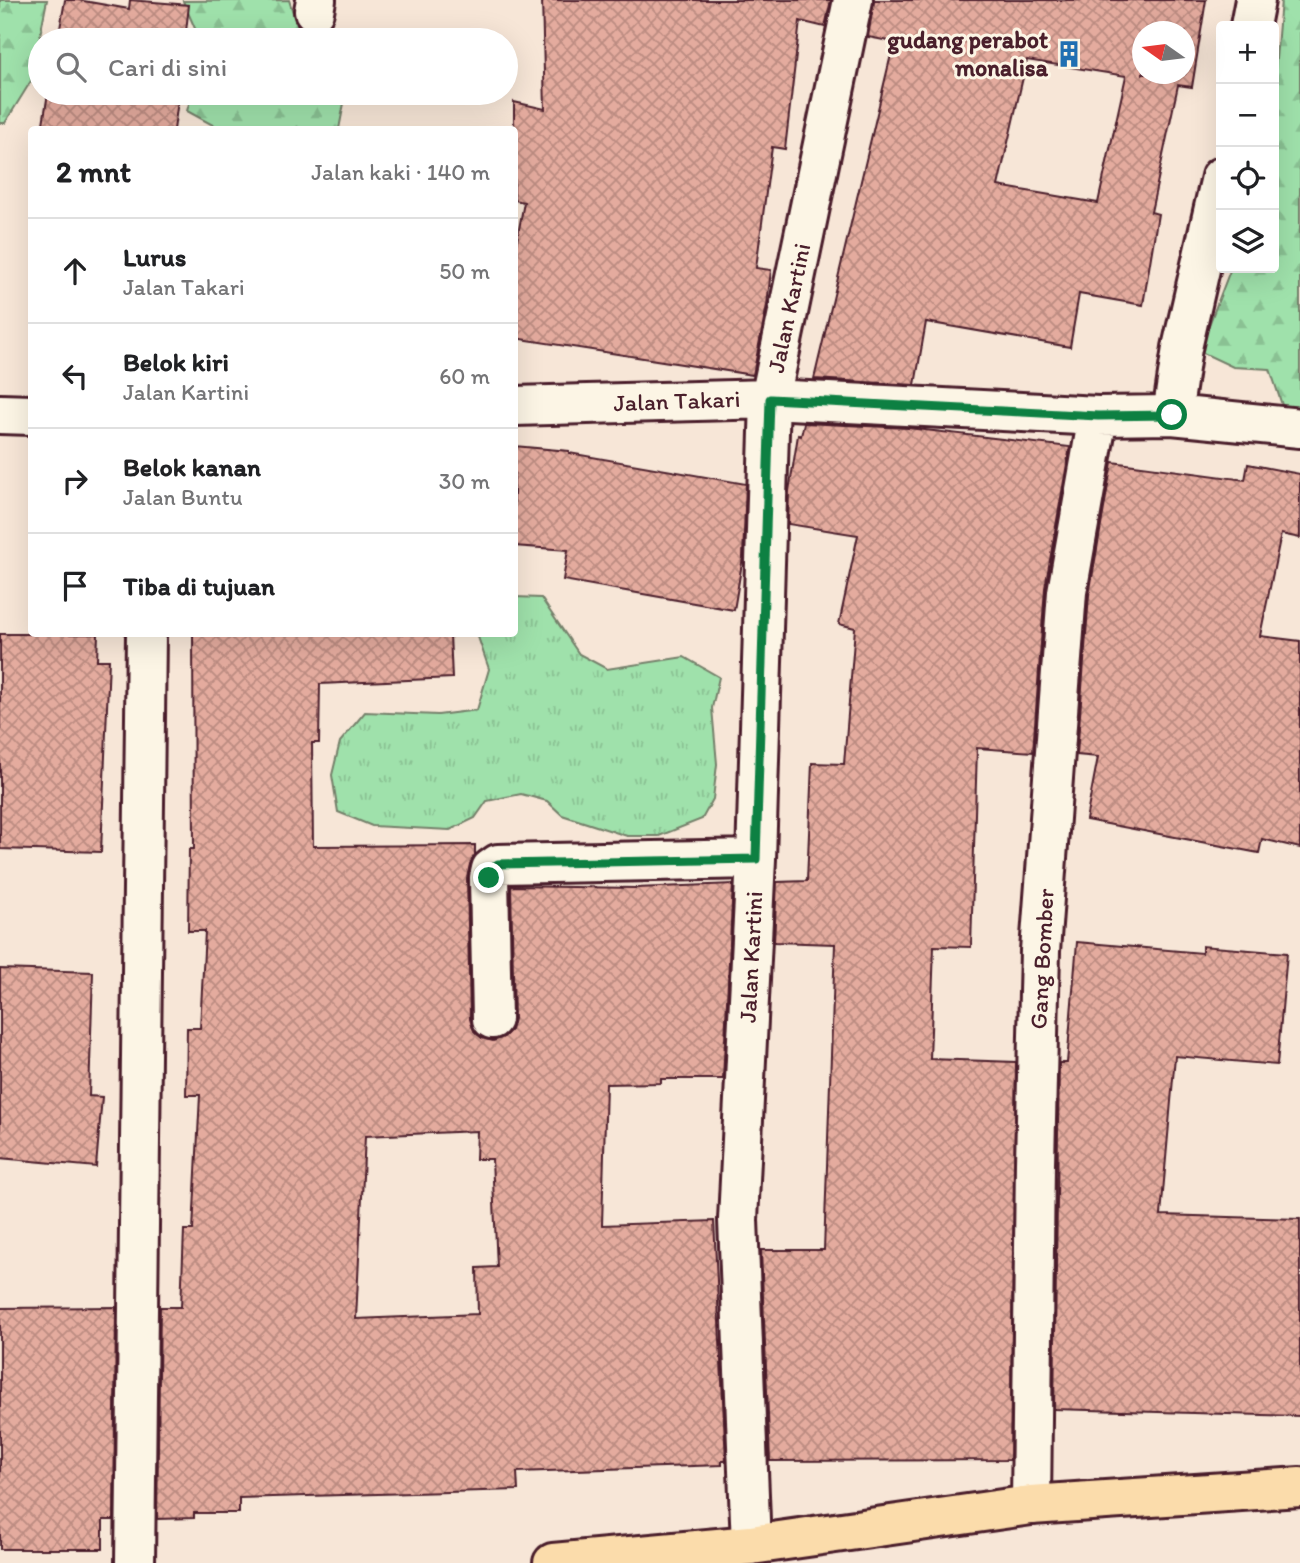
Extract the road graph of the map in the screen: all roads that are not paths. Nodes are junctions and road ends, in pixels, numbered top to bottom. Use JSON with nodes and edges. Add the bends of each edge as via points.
{"nodes":[{"id":1,"x":853,"y":0,"type":"edge"},
{"id":2,"x":1255,"y":0,"type":"edge"},
{"id":3,"x":1251,"y":21,"type":"edge"},
{"id":4,"x":1216,"y":199,"type":"edge"},
{"id":5,"x":770,"y":399,"type":"junction"},
{"id":6,"x":518,"y":406,"type":"edge"},
{"id":7,"x":0,"y":414,"type":"edge"},
{"id":8,"x":28,"y":415,"type":"edge"},
{"id":9,"x":1172,"y":415,"type":"junction"},
{"id":10,"x":1098,"y":416,"type":"junction"},
{"id":11,"x":1300,"y":428,"type":"edge"},
{"id":12,"x":146,"y":637,"type":"edge"},
{"id":13,"x":756,"y":859,"type":"junction"},
{"id":14,"x":492,"y":1019,"type":"dead end"},
{"id":15,"x":1300,"y":1487,"type":"edge"},
{"id":16,"x":1031,"y":1505,"type":"junction"},
{"id":17,"x":751,"y":1545,"type":"junction"},
{"id":18,"x":135,"y":1563,"type":"edge"},
{"id":19,"x":553,"y":1563,"type":"edge"}],
"edges":[{"from":1,"to":5,"type":"street","name":"Jalan Kartini"},
{"from":2,"to":3,"type":"street"},
{"from":4,"to":9,"type":"street","via":[[1182,348]]},
{"from":5,"to":6,"type":"street","name":"Jalan Takari"},
{"from":5,"to":10,"type":"street","name":"Jalan Takari"},
{"from":5,"to":13,"type":"street","name":"Jalan Kartini"},
{"from":7,"to":8,"type":"street"},
{"from":9,"to":10,"type":"street","name":"Jalan Takari"},
{"from":9,"to":11,"type":"street","name":"Jalan Takari"},
{"from":10,"to":16,"type":"street","name":"Gang Bomber","via":[[1067,592],[1040,951]]},
{"from":12,"to":18,"type":"street"},
{"from":13,"to":14,"type":"street","via":[[498,864],[489,878]]},
{"from":13,"to":17,"type":"street","name":"Jalan Kartini","via":[[738,1220]]},
{"from":15,"to":16,"type":"main road"},
{"from":16,"to":17,"type":"main road"},
{"from":17,"to":19,"type":"main road"}]}
